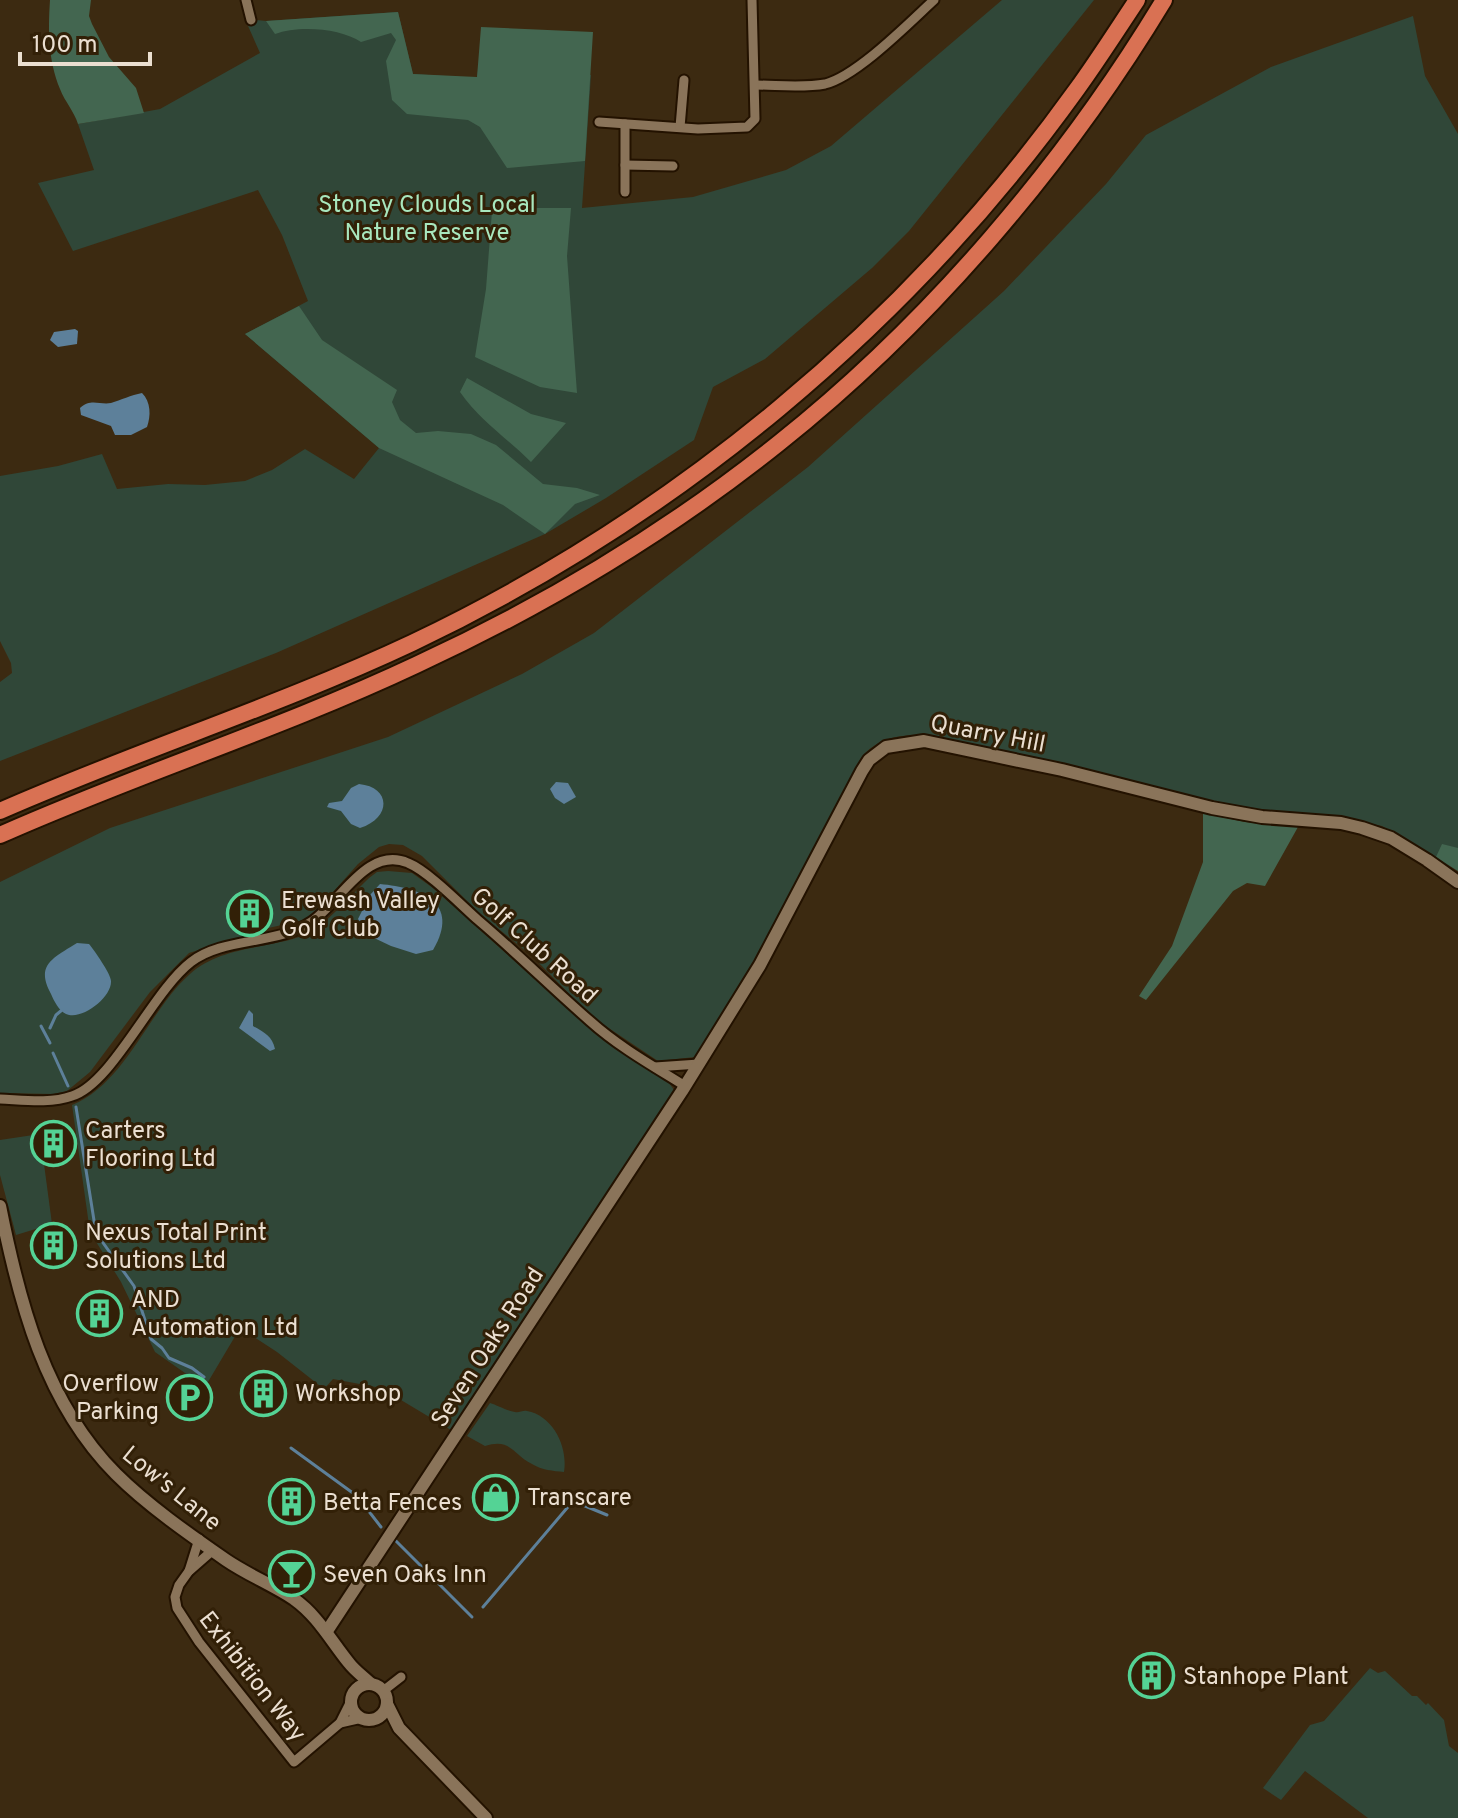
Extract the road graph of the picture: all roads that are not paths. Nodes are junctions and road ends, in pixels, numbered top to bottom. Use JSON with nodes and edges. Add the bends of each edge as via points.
{"nodes":[{"id":1,"x":246,"y":0,"type":"edge"},
{"id":2,"x":752,"y":0,"type":"edge"},
{"id":3,"x":934,"y":0,"type":"edge"},
{"id":4,"x":1137,"y":0,"type":"edge"},
{"id":5,"x":1164,"y":0,"type":"edge"},
{"id":6,"x":251,"y":20,"type":"dead end"},
{"id":7,"x":684,"y":80,"type":"dead end"},
{"id":8,"x":755,"y":85,"type":"junction"},
{"id":9,"x":599,"y":122,"type":"dead end"},
{"id":10,"x":625,"y":124,"type":"junction"},
{"id":11,"x":680,"y":127,"type":"junction"},
{"id":12,"x":625,"y":165,"type":"junction"},
{"id":13,"x":673,"y":166,"type":"dead end"},
{"id":14,"x":625,"y":192,"type":"dead end"},
{"id":15,"x":0,"y":811,"type":"edge"},
{"id":16,"x":0,"y":835,"type":"edge"},
{"id":17,"x":1458,"y":882,"type":"edge"},
{"id":18,"x":699,"y":1064,"type":"junction"},
{"id":19,"x":655,"y":1067,"type":"junction"},
{"id":20,"x":685,"y":1086,"type":"junction"},
{"id":21,"x":0,"y":1099,"type":"edge"},
{"id":22,"x":0,"y":1206,"type":"edge"},
{"id":23,"x":199,"y":1539,"type":"junction"},
{"id":24,"x":213,"y":1550,"type":"junction"},
{"id":25,"x":189,"y":1571,"type":"junction"},
{"id":26,"x":327,"y":1631,"type":"junction"},
{"id":27,"x":351,"y":1665,"type":"junction"},
{"id":28,"x":401,"y":1677,"type":"dead end"},
{"id":29,"x":380,"y":1693,"type":"junction"},
{"id":30,"x":353,"y":1696,"type":"junction"},
{"id":31,"x":362,"y":1718,"type":"junction"},
{"id":32,"x":377,"y":1718,"type":"junction"},
{"id":33,"x":340,"y":1723,"type":"junction"},
{"id":34,"x":399,"y":1728,"type":"junction"},
{"id":35,"x":486,"y":1818,"type":"edge"}],
"edges":[{"from":1,"to":6,"type":"street"},
{"from":2,"to":8,"type":"street"},
{"from":3,"to":8,"type":"street","via":[[837,79],[814,85]]},
{"from":4,"to":15,"type":"highway","via":[[1077,90],[967,227],[819,374],[680,486],[537,576],[416,641]]},
{"from":5,"to":16,"type":"highway","via":[[1062,149],[942,291],[781,442],[701,502],[521,612],[419,664]]},
{"from":7,"to":11,"type":"street"},
{"from":8,"to":11,"type":"street","via":[[755,119],[747,127]]},
{"from":9,"to":10,"type":"street"},
{"from":10,"to":11,"type":"street"},
{"from":10,"to":12,"type":"street"},
{"from":12,"to":13,"type":"street"},
{"from":12,"to":14,"type":"street"},
{"from":17,"to":18,"type":"street","name":"Quarry Hill","via":[[1391,838],[1341,823],[1212,808],[988,754],[924,741],[900,743],[876,753],[862,771],[760,965]]},
{"from":18,"to":19,"type":"street"},
{"from":18,"to":20,"type":"street","name":"Quarry Hill"},
{"from":19,"to":20,"type":"street","name":"Golf Club Road"},
{"from":19,"to":21,"type":"street","name":"Golf Club Road","via":[[591,1022],[411,863],[387,860],[367,868],[302,927],[191,962],[83,1091],[60,1100]]},
{"from":20,"to":26,"type":"street","name":"Seven Oaks Road"},
{"from":22,"to":23,"type":"street","name":"Low's Lane","via":[[29,1325],[75,1424],[117,1475]]},
{"from":23,"to":24,"type":"street","name":"Low's Lane"},
{"from":23,"to":25,"type":"street","name":"Exhibition Way"},
{"from":24,"to":25,"type":"street"},
{"from":24,"to":26,"type":"street","name":"Low's Lane","via":[[294,1599]]},
{"from":25,"to":33,"type":"street","name":"Exhibition Way","via":[[176,1592],[179,1614],[294,1762]]},
{"from":26,"to":27,"type":"street","name":"Low's Lane"},
{"from":27,"to":29,"type":"street","name":"Low's Lane"},
{"from":27,"to":30,"type":"street","name":"Low's Lane"},
{"from":28,"to":29,"type":"street"},
{"from":29,"to":30,"type":"street","via":[[362,1685]]},
{"from":29,"to":32,"type":"street"},
{"from":29,"to":34,"type":"street","name":"Low's Lane"},
{"from":30,"to":31,"type":"street","name":"Low's Lane","via":[[354,1711]]},
{"from":30,"to":33,"type":"street"},
{"from":31,"to":32,"type":"street","name":"Low's Lane"},
{"from":31,"to":33,"type":"street"},
{"from":32,"to":34,"type":"street","name":"Low's Lane"},
{"from":34,"to":35,"type":"street","name":"Low's Lane"}]}
